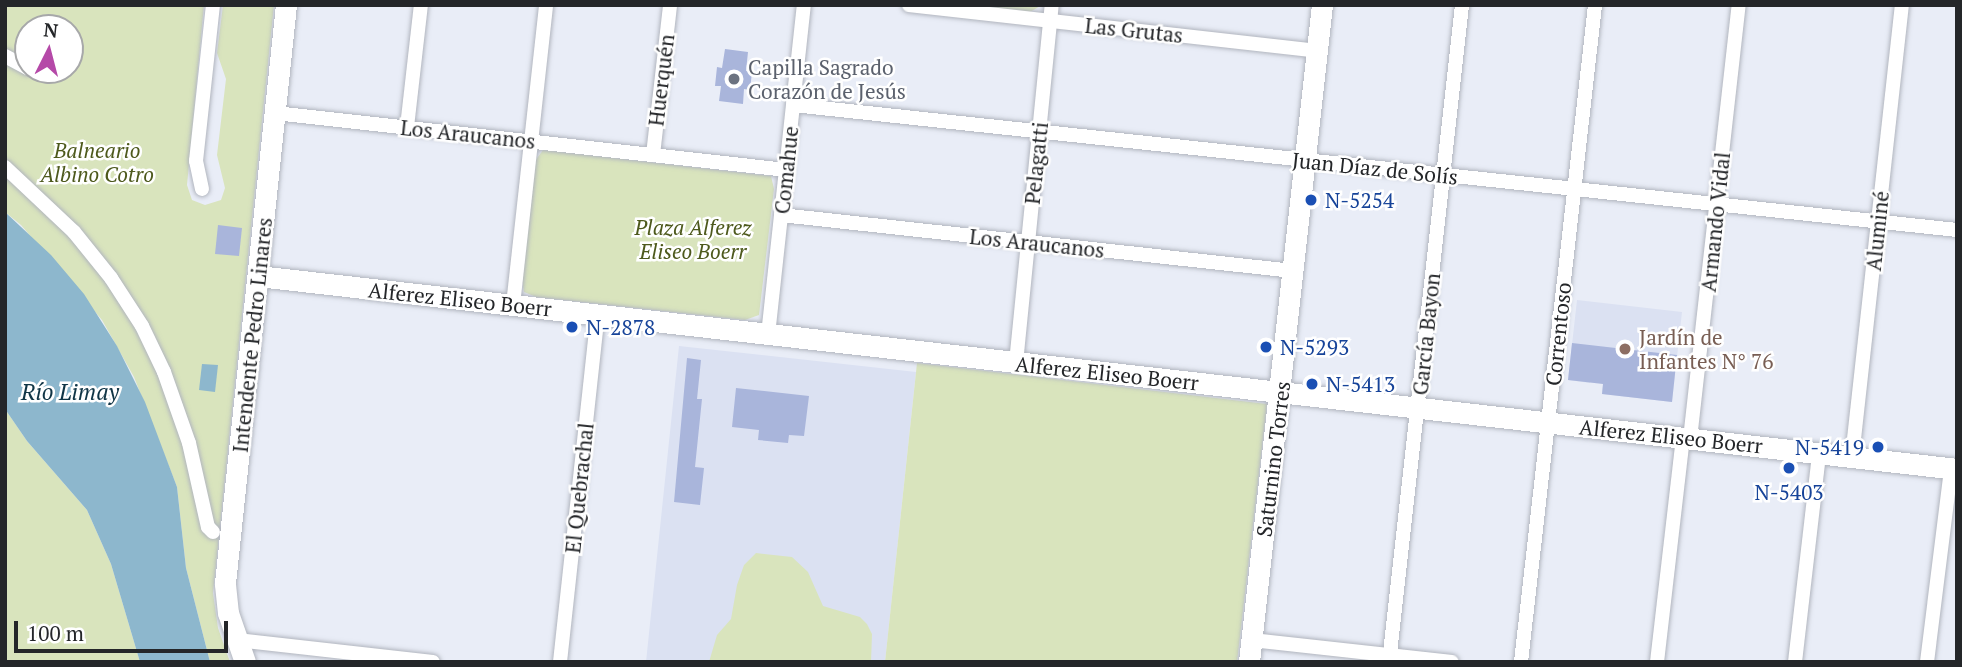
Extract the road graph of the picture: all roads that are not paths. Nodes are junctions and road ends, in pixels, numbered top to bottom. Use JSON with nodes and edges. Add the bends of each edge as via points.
{"nodes":[{"id":1,"x":213,"y":5,"type":"edge"},
{"id":2,"x":286,"y":5,"type":"edge"},
{"id":3,"x":421,"y":5,"type":"edge"},
{"id":4,"x":546,"y":5,"type":"edge"},
{"id":5,"x":670,"y":5,"type":"edge"},
{"id":6,"x":804,"y":5,"type":"edge"},
{"id":7,"x":909,"y":5,"type":"edge"},
{"id":8,"x":1052,"y":5,"type":"edge"},
{"id":9,"x":1322,"y":5,"type":"edge"},
{"id":10,"x":1462,"y":5,"type":"edge"},
{"id":11,"x":1595,"y":5,"type":"edge"},
{"id":12,"x":1739,"y":5,"type":"edge"},
{"id":13,"x":1902,"y":5,"type":"edge"},
{"id":14,"x":1050,"y":21,"type":"junction"},
{"id":15,"x":1317,"y":51,"type":"junction"},
{"id":16,"x":793,"y":105,"type":"junction"},
{"id":17,"x":275,"y":113,"type":"junction"},
{"id":18,"x":407,"y":127,"type":"junction"},
{"id":19,"x":1039,"y":131,"type":"junction"},
{"id":20,"x":531,"y":141,"type":"junction"},
{"id":21,"x":653,"y":155,"type":"junction"},
{"id":22,"x":1305,"y":161,"type":"junction"},
{"id":23,"x":5,"y":167,"type":"edge"},
{"id":24,"x":786,"y":170,"type":"junction"},
{"id":25,"x":1443,"y":175,"type":"junction"},
{"id":26,"x":202,"y":189,"type":"dead end"},
{"id":27,"x":1574,"y":189,"type":"junction"},
{"id":28,"x":1716,"y":205,"type":"junction"},
{"id":29,"x":781,"y":215,"type":"junction"},
{"id":30,"x":1878,"y":222,"type":"junction"},
{"id":31,"x":1957,"y":230,"type":"edge"},
{"id":32,"x":1028,"y":242,"type":"junction"},
{"id":33,"x":1293,"y":271,"type":"junction"},
{"id":34,"x":258,"y":276,"type":"junction"},
{"id":35,"x":513,"y":305,"type":"junction"},
{"id":36,"x":598,"y":315,"type":"junction"},
{"id":37,"x":768,"y":335,"type":"junction"},
{"id":38,"x":1016,"y":363,"type":"junction"},
{"id":39,"x":1280,"y":392,"type":"junction"},
{"id":40,"x":1418,"y":408,"type":"junction"},
{"id":41,"x":1548,"y":422,"type":"junction"},
{"id":42,"x":1687,"y":438,"type":"junction"},
{"id":43,"x":1819,"y":454,"type":"junction"},
{"id":44,"x":1852,"y":457,"type":"junction"},
{"id":45,"x":1954,"y":469,"type":"edge"},
{"id":46,"x":213,"y":532,"type":"dead end"},
{"id":47,"x":1252,"y":639,"type":"junction"},
{"id":48,"x":237,"y":640,"type":"junction"},
{"id":49,"x":1389,"y":658,"type":"edge"},
{"id":50,"x":245,"y":662,"type":"edge"},
{"id":51,"x":433,"y":662,"type":"edge"},
{"id":52,"x":560,"y":662,"type":"edge"},
{"id":53,"x":1250,"y":662,"type":"edge"},
{"id":54,"x":1452,"y":662,"type":"edge"},
{"id":55,"x":1521,"y":662,"type":"edge"},
{"id":56,"x":1657,"y":662,"type":"edge"},
{"id":57,"x":1795,"y":662,"type":"edge"},
{"id":58,"x":1927,"y":662,"type":"edge"}],
"edges":[{"from":1,"to":26,"type":"street","via":[[197,161]]},
{"from":2,"to":17,"type":"street","name":"Intendente Pedro Linares"},
{"from":3,"to":18,"type":"street"},
{"from":4,"to":20,"type":"street"},
{"from":5,"to":21,"type":"street","name":"Huerquén"},
{"from":6,"to":16,"type":"street","name":"Comahue"},
{"from":7,"to":14,"type":"street","name":"Las Grutas"},
{"from":8,"to":14,"type":"street","name":"Pelagatti"},
{"from":9,"to":15,"type":"street","name":"Saturnino Torres"},
{"from":10,"to":25,"type":"street","name":"García Bayon"},
{"from":11,"to":27,"type":"street","name":"Correntoso"},
{"from":12,"to":28,"type":"street","name":"Armando Vidal"},
{"from":13,"to":30,"type":"street","name":"Aluminé"},
{"from":14,"to":15,"type":"street","name":"Las Grutas"},
{"from":14,"to":19,"type":"street","name":"Pelagatti"},
{"from":15,"to":22,"type":"street","name":"Saturnino Torres"},
{"from":16,"to":19,"type":"street","name":"Juan Díaz de Solís"},
{"from":16,"to":24,"type":"street","name":"Comahue"},
{"from":17,"to":18,"type":"street","name":"Los Araucanos"},
{"from":17,"to":34,"type":"street","name":"Intendente Pedro Linares"},
{"from":18,"to":20,"type":"street","name":"Los Araucanos"},
{"from":19,"to":22,"type":"street","name":"Juan Díaz de Solís"},
{"from":19,"to":32,"type":"street","name":"Pelagatti"},
{"from":20,"to":21,"type":"street","name":"Los Araucanos"},
{"from":20,"to":35,"type":"street"},
{"from":21,"to":24,"type":"street","name":"Los Araucanos"},
{"from":22,"to":25,"type":"street","name":"Juan Díaz de Solís"},
{"from":22,"to":33,"type":"street","name":"Saturnino Torres"},
{"from":23,"to":46,"type":"street","via":[[81,239],[142,326],[189,443],[208,527]]},
{"from":24,"to":29,"type":"street","name":"Comahue"},
{"from":25,"to":27,"type":"street","name":"Juan Díaz de Solís"},
{"from":25,"to":40,"type":"street","name":"García Bayon"},
{"from":27,"to":28,"type":"street","name":"Juan Díaz de Solís"},
{"from":27,"to":41,"type":"street","name":"Correntoso"},
{"from":28,"to":30,"type":"street","name":"Juan Díaz de Solís"},
{"from":28,"to":42,"type":"street","name":"Armando Vidal"},
{"from":29,"to":32,"type":"street","name":"Los Araucanos"},
{"from":29,"to":37,"type":"street","name":"Comahue"},
{"from":30,"to":31,"type":"street","name":"Juan Díaz de Solís"},
{"from":30,"to":44,"type":"street","name":"Aluminé"},
{"from":32,"to":33,"type":"street","name":"Los Araucanos"},
{"from":32,"to":38,"type":"street","name":"Pelagatti"},
{"from":33,"to":39,"type":"street","name":"Saturnino Torres"},
{"from":34,"to":35,"type":"street","name":"Alferez Eliseo Boerr"},
{"from":34,"to":48,"type":"street","name":"Intendente Pedro Linares","via":[[225,583]]},
{"from":35,"to":36,"type":"street","name":"Alferez Eliseo Boerr"},
{"from":36,"to":37,"type":"street","name":"Alferez Eliseo Boerr"},
{"from":36,"to":52,"type":"street","name":"El Quebrachal"},
{"from":37,"to":38,"type":"street","name":"Alferez Eliseo Boerr"},
{"from":38,"to":39,"type":"street","name":"Alferez Eliseo Boerr"},
{"from":39,"to":40,"type":"street","name":"Alferez Eliseo Boerr"},
{"from":39,"to":47,"type":"street","name":"Saturnino Torres"},
{"from":40,"to":41,"type":"street","name":"Alferez Eliseo Boerr"},
{"from":40,"to":49,"type":"street","name":"García Bayon"},
{"from":41,"to":42,"type":"street","name":"Alferez Eliseo Boerr"},
{"from":41,"to":55,"type":"street","name":"Correntoso"},
{"from":42,"to":43,"type":"street","name":"Alferez Eliseo Boerr"},
{"from":42,"to":56,"type":"street","name":"Armando Vidal"},
{"from":43,"to":44,"type":"street","name":"Alferez Eliseo Boerr"},
{"from":43,"to":57,"type":"street"},
{"from":44,"to":45,"type":"street","name":"Alferez Eliseo Boerr"},
{"from":45,"to":58,"type":"street"},
{"from":47,"to":49,"type":"street"},
{"from":47,"to":53,"type":"street","name":"Saturnino Torres"},
{"from":48,"to":50,"type":"street","name":"Intendente Pedro Linares"},
{"from":48,"to":51,"type":"street"},
{"from":49,"to":54,"type":"street"}]}
